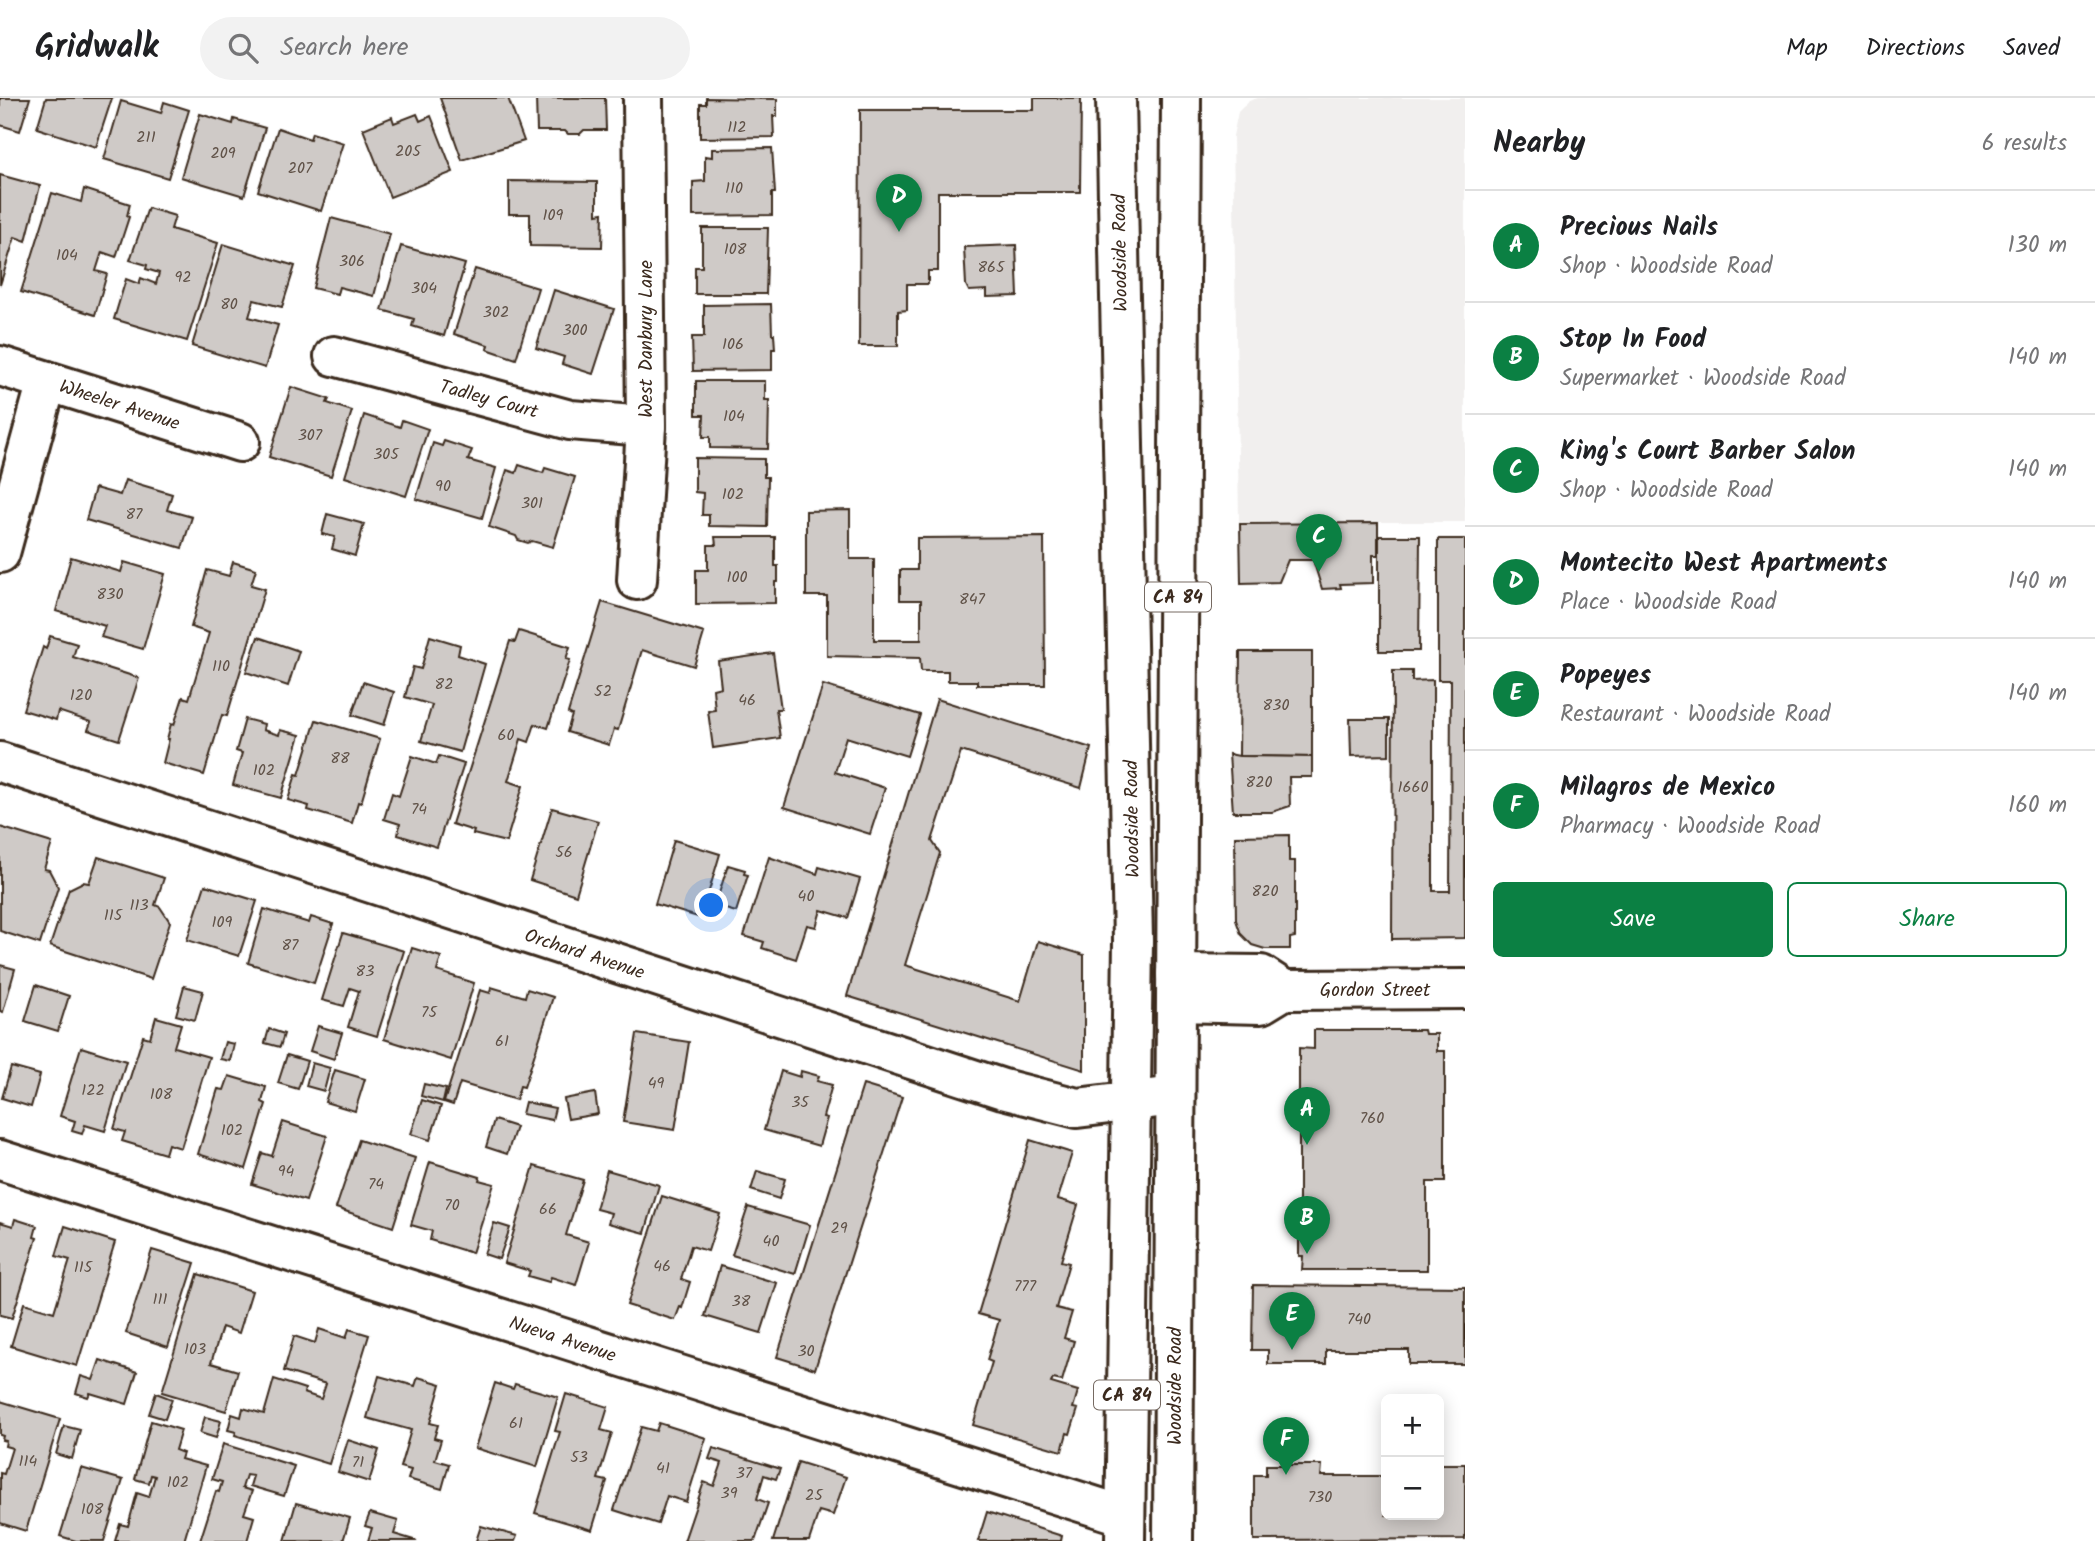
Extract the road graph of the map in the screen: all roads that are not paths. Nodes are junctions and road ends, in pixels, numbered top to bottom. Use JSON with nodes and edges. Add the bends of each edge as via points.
{"nodes":[{"id":1,"x":642,"y":98,"type":"edge"},
{"id":2,"x":1116,"y":98,"type":"edge"},
{"id":3,"x":1181,"y":98,"type":"edge"},
{"id":4,"x":334,"y":356,"type":"dead end"},
{"id":5,"x":0,"y":366,"type":"edge"},
{"id":6,"x":47,"y":381,"type":"junction"},
{"id":7,"x":646,"y":426,"type":"junction"},
{"id":8,"x":240,"y":442,"type":"dead end"},
{"id":9,"x":0,"y":553,"type":"edge"},
{"id":10,"x":637,"y":580,"type":"dead end"},
{"id":11,"x":0,"y":762,"type":"edge"},
{"id":12,"x":1176,"y":988,"type":"junction"},
{"id":13,"x":1465,"y":989,"type":"edge"},
{"id":14,"x":1175,"y":1096,"type":"junction"},
{"id":15,"x":1132,"y":1102,"type":"junction"},
{"id":16,"x":0,"y":1160,"type":"edge"},
{"id":17,"x":1125,"y":1529,"type":"edge"},
{"id":18,"x":1173,"y":1541,"type":"edge"}],
"edges":[{"from":1,"to":7,"type":"street","name":"West Danbury Lane"},
{"from":2,"to":15,"type":"street","name":"Woodside Road","number":"CA 84","via":[[1133,941]]},
{"from":3,"to":12,"type":"street","name":"Woodside Road","number":"CA 84"},
{"from":4,"to":7,"type":"street","name":"Tadley Court","via":[[570,420]]},
{"from":5,"to":6,"type":"street","name":"Wheeler Avenue"},
{"from":6,"to":8,"type":"street","name":"Wheeler Avenue"},
{"from":6,"to":9,"type":"street"},
{"from":7,"to":10,"type":"street","name":"West Danbury Lane"},
{"from":11,"to":15,"type":"street","name":"Orchard Avenue","via":[[1003,1089],[1077,1108]]},
{"from":12,"to":13,"type":"street","name":"Gordon Street","via":[[1261,1003],[1284,990]]},
{"from":12,"to":14,"type":"street","name":"Woodside Road","number":"CA 84"},
{"from":14,"to":15,"type":"street","name":"Orchard Avenue"},
{"from":14,"to":18,"type":"street","name":"Woodside Road","number":"CA 84"},
{"from":15,"to":17,"type":"street","name":"Woodside Road","number":"CA 84"},
{"from":16,"to":17,"type":"street","name":"Nueva Avenue"}]}
